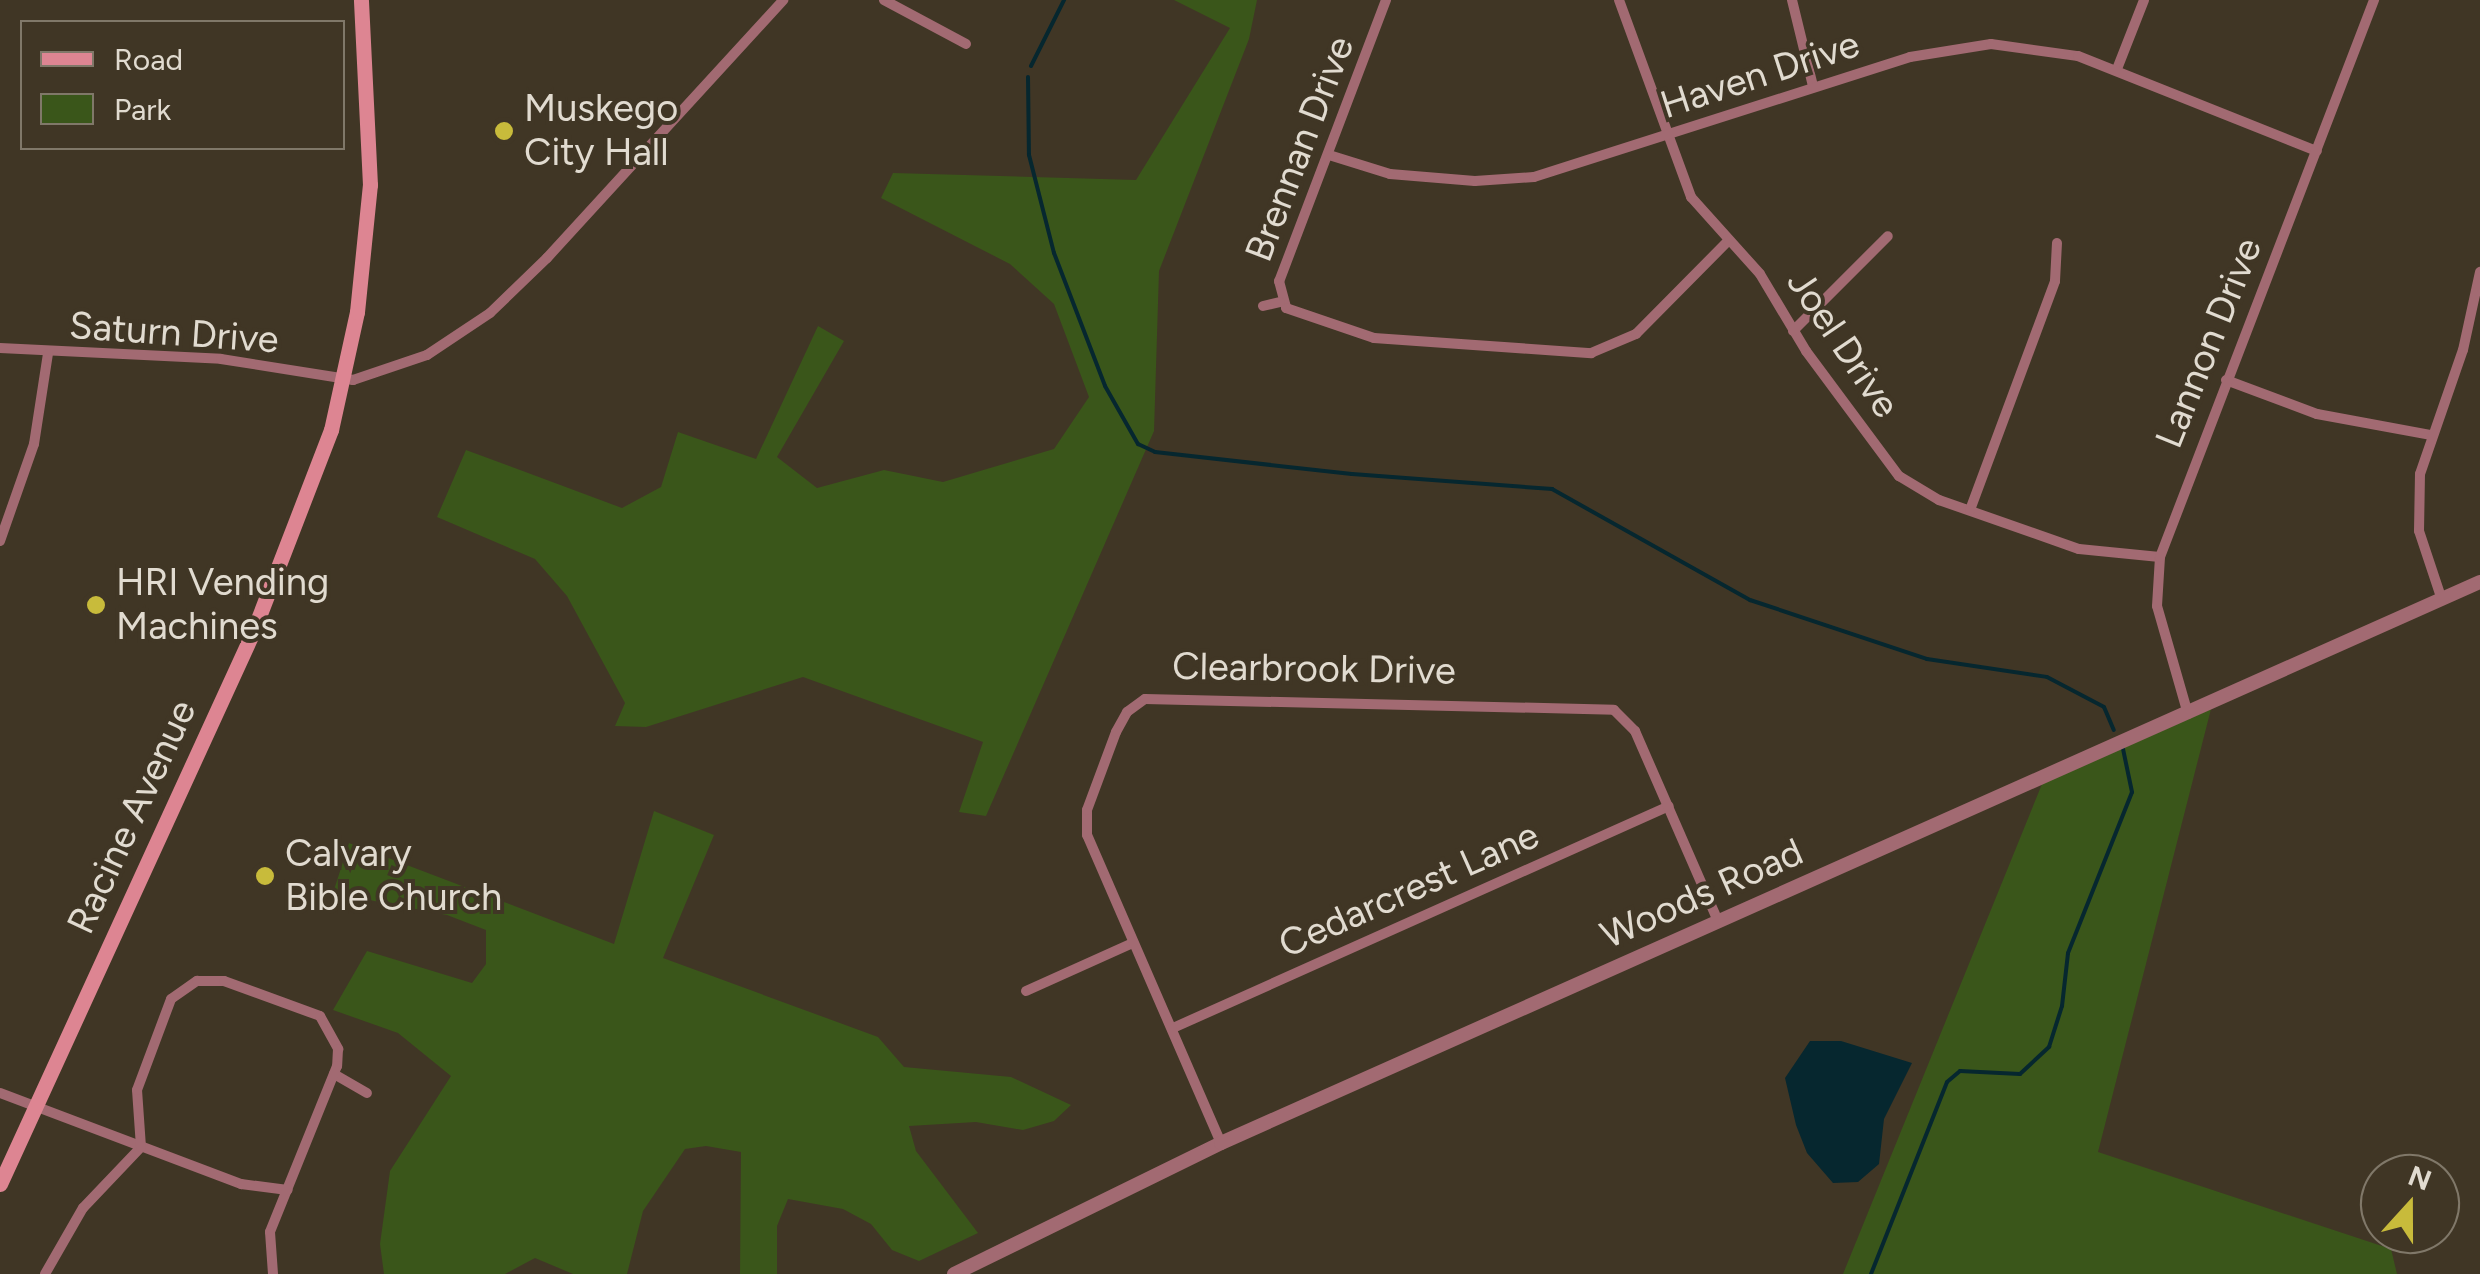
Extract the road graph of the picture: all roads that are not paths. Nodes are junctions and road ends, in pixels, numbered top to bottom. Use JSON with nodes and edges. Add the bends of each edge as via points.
{"nodes":[{"id":1,"x":361,"y":0,"type":"edge"},
{"id":2,"x":783,"y":0,"type":"edge"},
{"id":3,"x":884,"y":0,"type":"edge"},
{"id":4,"x":1386,"y":0,"type":"edge"},
{"id":5,"x":1619,"y":0,"type":"edge"},
{"id":6,"x":1792,"y":0,"type":"edge"},
{"id":7,"x":2144,"y":0,"type":"edge"},
{"id":8,"x":2374,"y":0,"type":"edge"},
{"id":9,"x":966,"y":44,"type":"dead end"},
{"id":10,"x":2117,"y":69,"type":"junction"},
{"id":11,"x":1814,"y":86,"type":"junction"},
{"id":12,"x":1665,"y":138,"type":"junction"},
{"id":13,"x":2317,"y":151,"type":"junction"},
{"id":14,"x":1329,"y":155,"type":"junction"},
{"id":15,"x":1888,"y":236,"type":"dead end"},
{"id":16,"x":1728,"y":242,"type":"junction"},
{"id":17,"x":2056,"y":244,"type":"dead end"},
{"id":18,"x":2480,"y":272,"type":"edge"},
{"id":19,"x":1280,"y":302,"type":"junction"},
{"id":20,"x":1263,"y":306,"type":"dead end"},
{"id":21,"x":1793,"y":331,"type":"junction"},
{"id":22,"x":0,"y":348,"type":"edge"},
{"id":23,"x":48,"y":354,"type":"junction"},
{"id":24,"x":344,"y":380,"type":"junction"},
{"id":25,"x":2226,"y":380,"type":"junction"},
{"id":26,"x":2430,"y":435,"type":"junction"},
{"id":27,"x":1970,"y":510,"type":"junction"},
{"id":28,"x":0,"y":541,"type":"edge"},
{"id":29,"x":2160,"y":557,"type":"junction"},
{"id":30,"x":2480,"y":582,"type":"edge"},
{"id":31,"x":2442,"y":600,"type":"junction"},
{"id":32,"x":2188,"y":714,"type":"junction"},
{"id":33,"x":1668,"y":806,"type":"junction"},
{"id":34,"x":1718,"y":921,"type":"junction"},
{"id":35,"x":1133,"y":943,"type":"junction"},
{"id":36,"x":1026,"y":991,"type":"dead end"},
{"id":37,"x":1173,"y":1028,"type":"junction"},
{"id":38,"x":334,"y":1074,"type":"junction"},
{"id":39,"x":0,"y":1092,"type":"edge"},
{"id":40,"x":367,"y":1093,"type":"dead end"},
{"id":41,"x":34,"y":1108,"type":"junction"},
{"id":42,"x":1220,"y":1143,"type":"junction"},
{"id":43,"x":141,"y":1147,"type":"junction"},
{"id":44,"x":0,"y":1184,"type":"edge"},
{"id":45,"x":288,"y":1190,"type":"junction"},
{"id":46,"x":45,"y":1274,"type":"edge"},
{"id":47,"x":273,"y":1274,"type":"edge"},
{"id":48,"x":954,"y":1274,"type":"edge"}],
"edges":[{"from":1,"to":24,"type":"main road","name":"Racine Avenue","via":[[370,186]]},
{"from":2,"to":24,"type":"street","via":[[490,313],[427,355],[374,377]]},
{"from":3,"to":9,"type":"street"},
{"from":4,"to":14,"type":"street","name":"Brennan Drive"},
{"from":5,"to":12,"type":"street","name":"Joel Drive"},
{"from":6,"to":11,"type":"street"},
{"from":7,"to":10,"type":"street"},
{"from":8,"to":13,"type":"street","name":"Lannon Drive"},
{"from":10,"to":11,"type":"street","name":"Haven Drive","via":[[2045,48],[1991,44],[1926,52]]},
{"from":10,"to":13,"type":"street","name":"Haven Drive"},
{"from":11,"to":12,"type":"street","name":"Haven Drive"},
{"from":12,"to":14,"type":"street","name":"Haven Drive","via":[[1558,173],[1504,180],[1390,174]]},
{"from":12,"to":16,"type":"street","name":"Joel Drive","via":[[1691,196]]},
{"from":13,"to":25,"type":"street","name":"Lannon Drive"},
{"from":14,"to":19,"type":"street","name":"Brennan Drive","via":[[1279,281]]},
{"from":15,"to":21,"type":"street"},
{"from":16,"to":19,"type":"street","name":"Brennan Drive","via":[[1636,334],[1591,353],[1374,338],[1296,314]]},
{"from":16,"to":21,"type":"street","name":"Joel Drive","via":[[1760,274]]},
{"from":17,"to":27,"type":"street","via":[[2055,282]]},
{"from":18,"to":26,"type":"street","via":[[2463,350]]},
{"from":19,"to":20,"type":"street"},
{"from":21,"to":27,"type":"street","name":"Joel Drive","via":[[1899,476]]},
{"from":22,"to":23,"type":"street","name":"Saturn Drive"},
{"from":23,"to":24,"type":"street","name":"Saturn Drive","via":[[221,359]]},
{"from":23,"to":28,"type":"street","via":[[34,444]]},
{"from":24,"to":41,"type":"main road","name":"Racine Avenue","via":[[283,564]]},
{"from":25,"to":26,"type":"street","via":[[2316,414]]},
{"from":25,"to":29,"type":"street","name":"Lannon Drive"},
{"from":26,"to":31,"type":"street","via":[[2417,513]]},
{"from":27,"to":29,"type":"street","name":"Joel Drive","via":[[2079,549]]},
{"from":29,"to":32,"type":"street","name":"Lannon Drive","via":[[2157,606]]},
{"from":30,"to":31,"type":"street","name":"Woods Road"},
{"from":31,"to":32,"type":"street","name":"Woods Road"},
{"from":32,"to":34,"type":"street","name":"Woods Road"},
{"from":33,"to":34,"type":"street","name":"Clearbrook Drive"},
{"from":33,"to":35,"type":"street","name":"Clearbrook Drive","via":[[1635,731],[1604,706],[1155,696],[1134,704],[1122,720],[1086,824]]},
{"from":33,"to":37,"type":"street","name":"Cedarcrest Lane"},
{"from":34,"to":42,"type":"street","name":"Woods Road"},
{"from":35,"to":36,"type":"street"},
{"from":35,"to":37,"type":"street","name":"Clearbrook Drive"},
{"from":37,"to":42,"type":"street","name":"Clearbrook Drive"},
{"from":38,"to":40,"type":"street"},
{"from":38,"to":43,"type":"street","via":[[338,1049],[320,1016],[224,981],[197,981],[171,998],[137,1090]]},
{"from":38,"to":45,"type":"street"},
{"from":39,"to":41,"type":"street"},
{"from":41,"to":43,"type":"street"},
{"from":41,"to":44,"type":"main road","name":"Racine Avenue"},
{"from":42,"to":48,"type":"street","name":"Woods Road"},
{"from":43,"to":45,"type":"street","via":[[241,1184]]},
{"from":43,"to":46,"type":"street","via":[[83,1208]]},
{"from":45,"to":47,"type":"street","via":[[270,1232]]}]}
